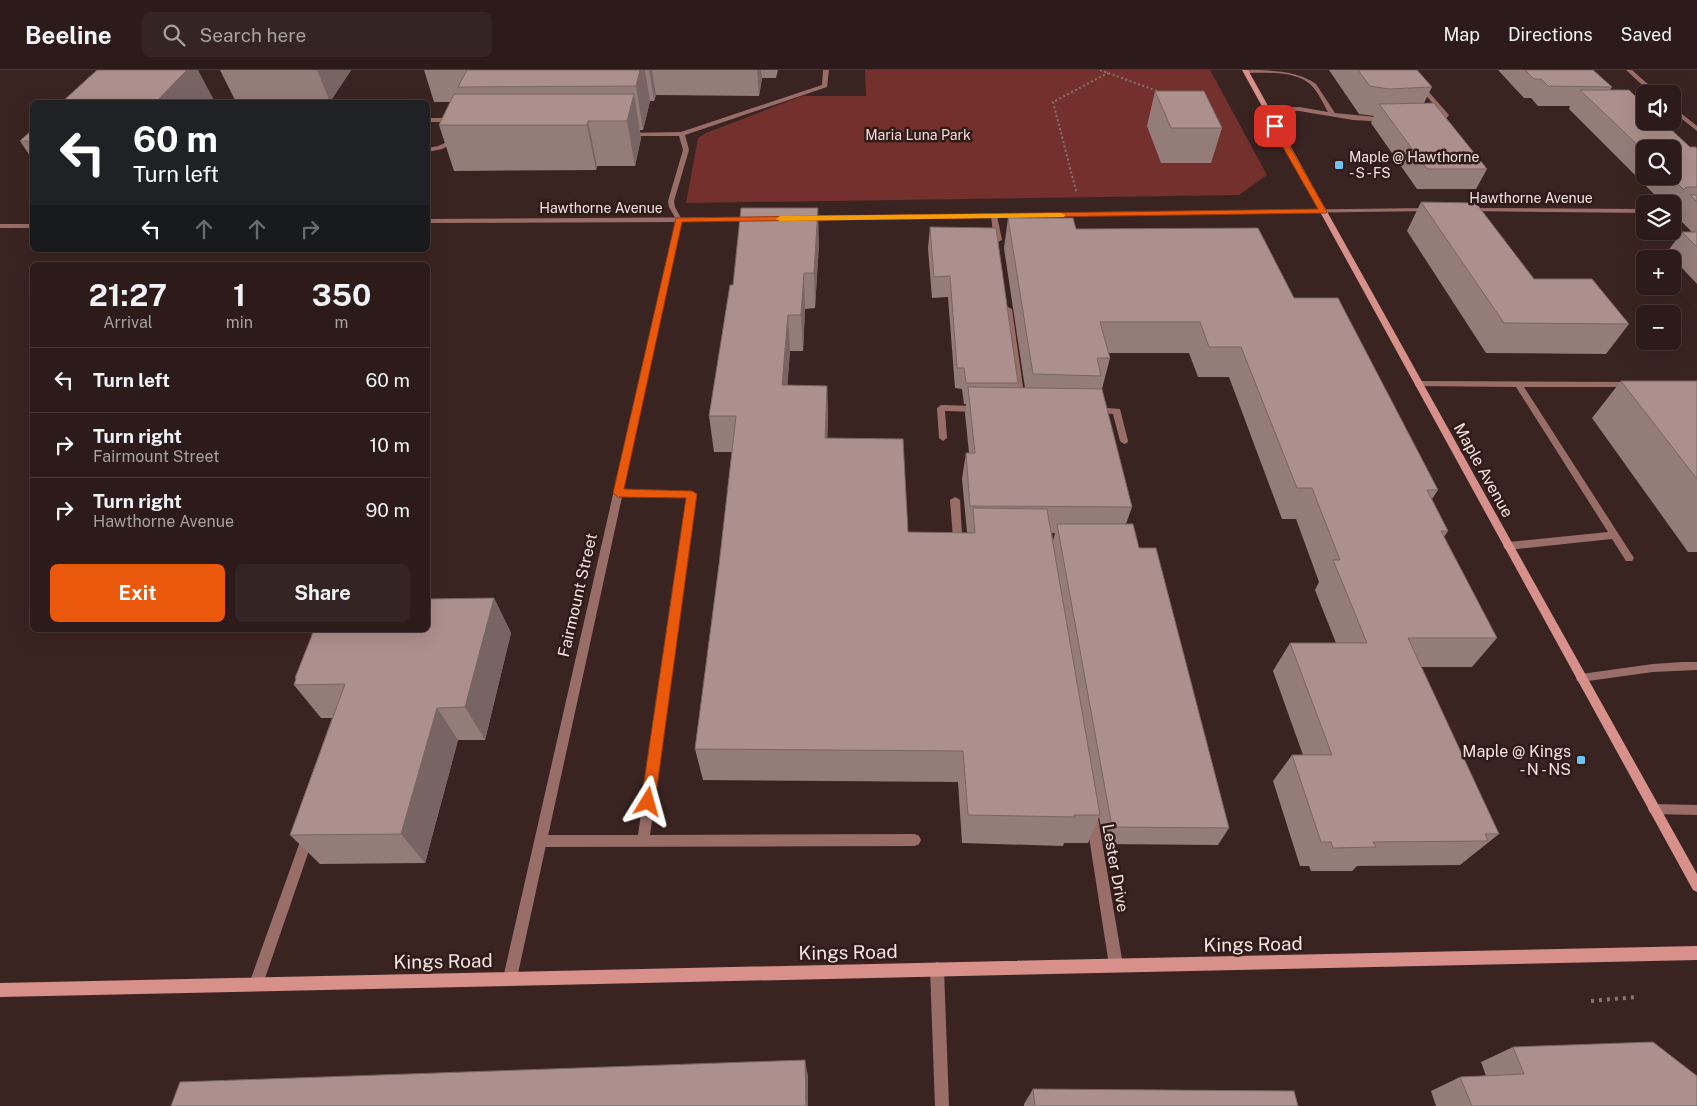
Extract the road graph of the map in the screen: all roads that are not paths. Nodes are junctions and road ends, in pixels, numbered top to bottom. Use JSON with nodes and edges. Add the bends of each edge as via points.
{"nodes":[{"id":1,"x":826,"y":70,"type":"edge"},
{"id":2,"x":1629,"y":70,"type":"edge"},
{"id":3,"x":1245,"y":71,"type":"edge"},
{"id":4,"x":1276,"y":71,"type":"edge"},
{"id":5,"x":1417,"y":81,"type":"edge"},
{"id":6,"x":1646,"y":85,"type":"edge"},
{"id":7,"x":1266,"y":110,"type":"junction"},
{"id":8,"x":1333,"y":115,"type":"junction"},
{"id":9,"x":1681,"y":116,"type":"edge"},
{"id":10,"x":430,"y":120,"type":"edge"},
{"id":11,"x":1394,"y":120,"type":"edge"},
{"id":12,"x":1428,"y":120,"type":"edge"},
{"id":13,"x":1697,"y":130,"type":"edge"},
{"id":14,"x":624,"y":134,"type":"edge"},
{"id":15,"x":682,"y":134,"type":"junction"},
{"id":16,"x":430,"y":149,"type":"edge"},
{"id":17,"x":1438,"y":210,"type":"edge"},
{"id":18,"x":1458,"y":210,"type":"edge"},
{"id":19,"x":1636,"y":211,"type":"edge"},
{"id":20,"x":1681,"y":211,"type":"edge"},
{"id":21,"x":1697,"y":211,"type":"edge"},
{"id":22,"x":1323,"y":212,"type":"junction"},
{"id":23,"x":994,"y":216,"type":"junction"},
{"id":24,"x":797,"y":218,"type":"edge"},
{"id":25,"x":758,"y":219,"type":"edge"},
{"id":26,"x":679,"y":220,"type":"junction"},
{"id":27,"x":430,"y":222,"type":"edge"},
{"id":28,"x":0,"y":226,"type":"edge"},
{"id":29,"x":30,"y":226,"type":"edge"},
{"id":30,"x":999,"y":246,"type":"edge"},
{"id":31,"x":1007,"y":304,"type":"edge"},
{"id":32,"x":1418,"y":384,"type":"junction"},
{"id":33,"x":1518,"y":384,"type":"junction"},
{"id":34,"x":1637,"y":384,"type":"edge"},
{"id":35,"x":986,"y":409,"type":"edge"},
{"id":36,"x":1013,"y":409,"type":"edge"},
{"id":37,"x":1086,"y":410,"type":"edge"},
{"id":38,"x":943,"y":438,"type":"dead end"},
{"id":39,"x":1124,"y":441,"type":"dead end"},
{"id":40,"x":618,"y":493,"type":"junction"},
{"id":41,"x":955,"y":500,"type":"dead end"},
{"id":42,"x":1614,"y":535,"type":"junction"},
{"id":43,"x":977,"y":538,"type":"edge"},
{"id":44,"x":1508,"y":546,"type":"junction"},
{"id":45,"x":1629,"y":558,"type":"dead end"},
{"id":46,"x":1697,"y":666,"type":"edge"},
{"id":47,"x":1581,"y":678,"type":"junction"},
{"id":48,"x":1090,"y":810,"type":"edge"},
{"id":49,"x":1654,"y":810,"type":"junction"},
{"id":50,"x":1697,"y":810,"type":"edge"},
{"id":51,"x":311,"y":828,"type":"edge"},
{"id":52,"x":915,"y":840,"type":"dead end"},
{"id":53,"x":541,"y":841,"type":"junction"},
{"id":54,"x":642,"y":841,"type":"junction"},
{"id":55,"x":1697,"y":886,"type":"edge"},
{"id":56,"x":1697,"y":953,"type":"edge"},
{"id":57,"x":1116,"y":965,"type":"junction"},
{"id":58,"x":937,"y":969,"type":"junction"},
{"id":59,"x":510,"y":978,"type":"junction"},
{"id":60,"x":256,"y":984,"type":"junction"},
{"id":61,"x":0,"y":990,"type":"edge"},
{"id":62,"x":942,"y":1106,"type":"edge"}],
"edges":[{"from":1,"to":15,"type":"street","via":[[825,86]]},
{"from":2,"to":6,"type":"street"},
{"from":3,"to":4,"type":"street"},
{"from":3,"to":7,"type":"main road","name":"Maple Avenue"},
{"from":4,"to":8,"type":"street","via":[[1299,76],[1312,83]]},
{"from":5,"to":12,"type":"street","via":[[1446,116]]},
{"from":7,"to":8,"type":"street","via":[[1298,109]]},
{"from":7,"to":22,"type":"main road","name":"Maple Avenue"},
{"from":8,"to":11,"type":"street"},
{"from":9,"to":13,"type":"street"},
{"from":10,"to":16,"type":"street","via":[[443,120],[461,132],[450,144]]},
{"from":14,"to":15,"type":"street"},
{"from":15,"to":26,"type":"street","via":[[686,150],[672,200]]},
{"from":17,"to":22,"type":"street"},
{"from":18,"to":19,"type":"street","name":"Hawthorne Avenue"},
{"from":20,"to":21,"type":"street"},
{"from":22,"to":23,"type":"street"},
{"from":22,"to":32,"type":"main road","name":"Maple Avenue"},
{"from":23,"to":24,"type":"street"},
{"from":23,"to":30,"type":"street"},
{"from":25,"to":26,"type":"street","name":"Hawthorne Avenue"},
{"from":26,"to":27,"type":"street","name":"Hawthorne Avenue"},
{"from":26,"to":40,"type":"street","name":"Fairmount Street"},
{"from":28,"to":29,"type":"street"},
{"from":31,"to":36,"type":"street","via":[[1022,410]]},
{"from":32,"to":33,"type":"street"},
{"from":32,"to":44,"type":"main road","name":"Maple Avenue"},
{"from":33,"to":34,"type":"street"},
{"from":33,"to":42,"type":"street"},
{"from":35,"to":38,"type":"street","via":[[941,408]]},
{"from":37,"to":39,"type":"street","via":[[1117,411]]},
{"from":40,"to":53,"type":"street","name":"Fairmount Street"},
{"from":40,"to":54,"type":"street","via":[[692,494]]},
{"from":41,"to":43,"type":"street","via":[[958,538]]},
{"from":42,"to":44,"type":"street"},
{"from":42,"to":45,"type":"street"},
{"from":44,"to":47,"type":"main road","name":"Maple Avenue"},
{"from":46,"to":47,"type":"street","via":[[1664,665],[1642,671]]},
{"from":47,"to":49,"type":"main road","name":"Maple Avenue"},
{"from":48,"to":57,"type":"street","name":"Lester Drive"},
{"from":49,"to":50,"type":"street"},
{"from":49,"to":55,"type":"main road","name":"Maple Avenue"},
{"from":51,"to":60,"type":"street"},
{"from":52,"to":54,"type":"street"},
{"from":53,"to":54,"type":"street"},
{"from":53,"to":59,"type":"street","name":"Fairmount Street"},
{"from":56,"to":57,"type":"main road","name":"Kings Road"},
{"from":57,"to":58,"type":"main road","name":"Kings Road"},
{"from":58,"to":59,"type":"main road","name":"Kings Road"},
{"from":58,"to":62,"type":"street"},
{"from":59,"to":60,"type":"main road","name":"Kings Road"},
{"from":60,"to":61,"type":"main road","name":"Kings Road"}]}
